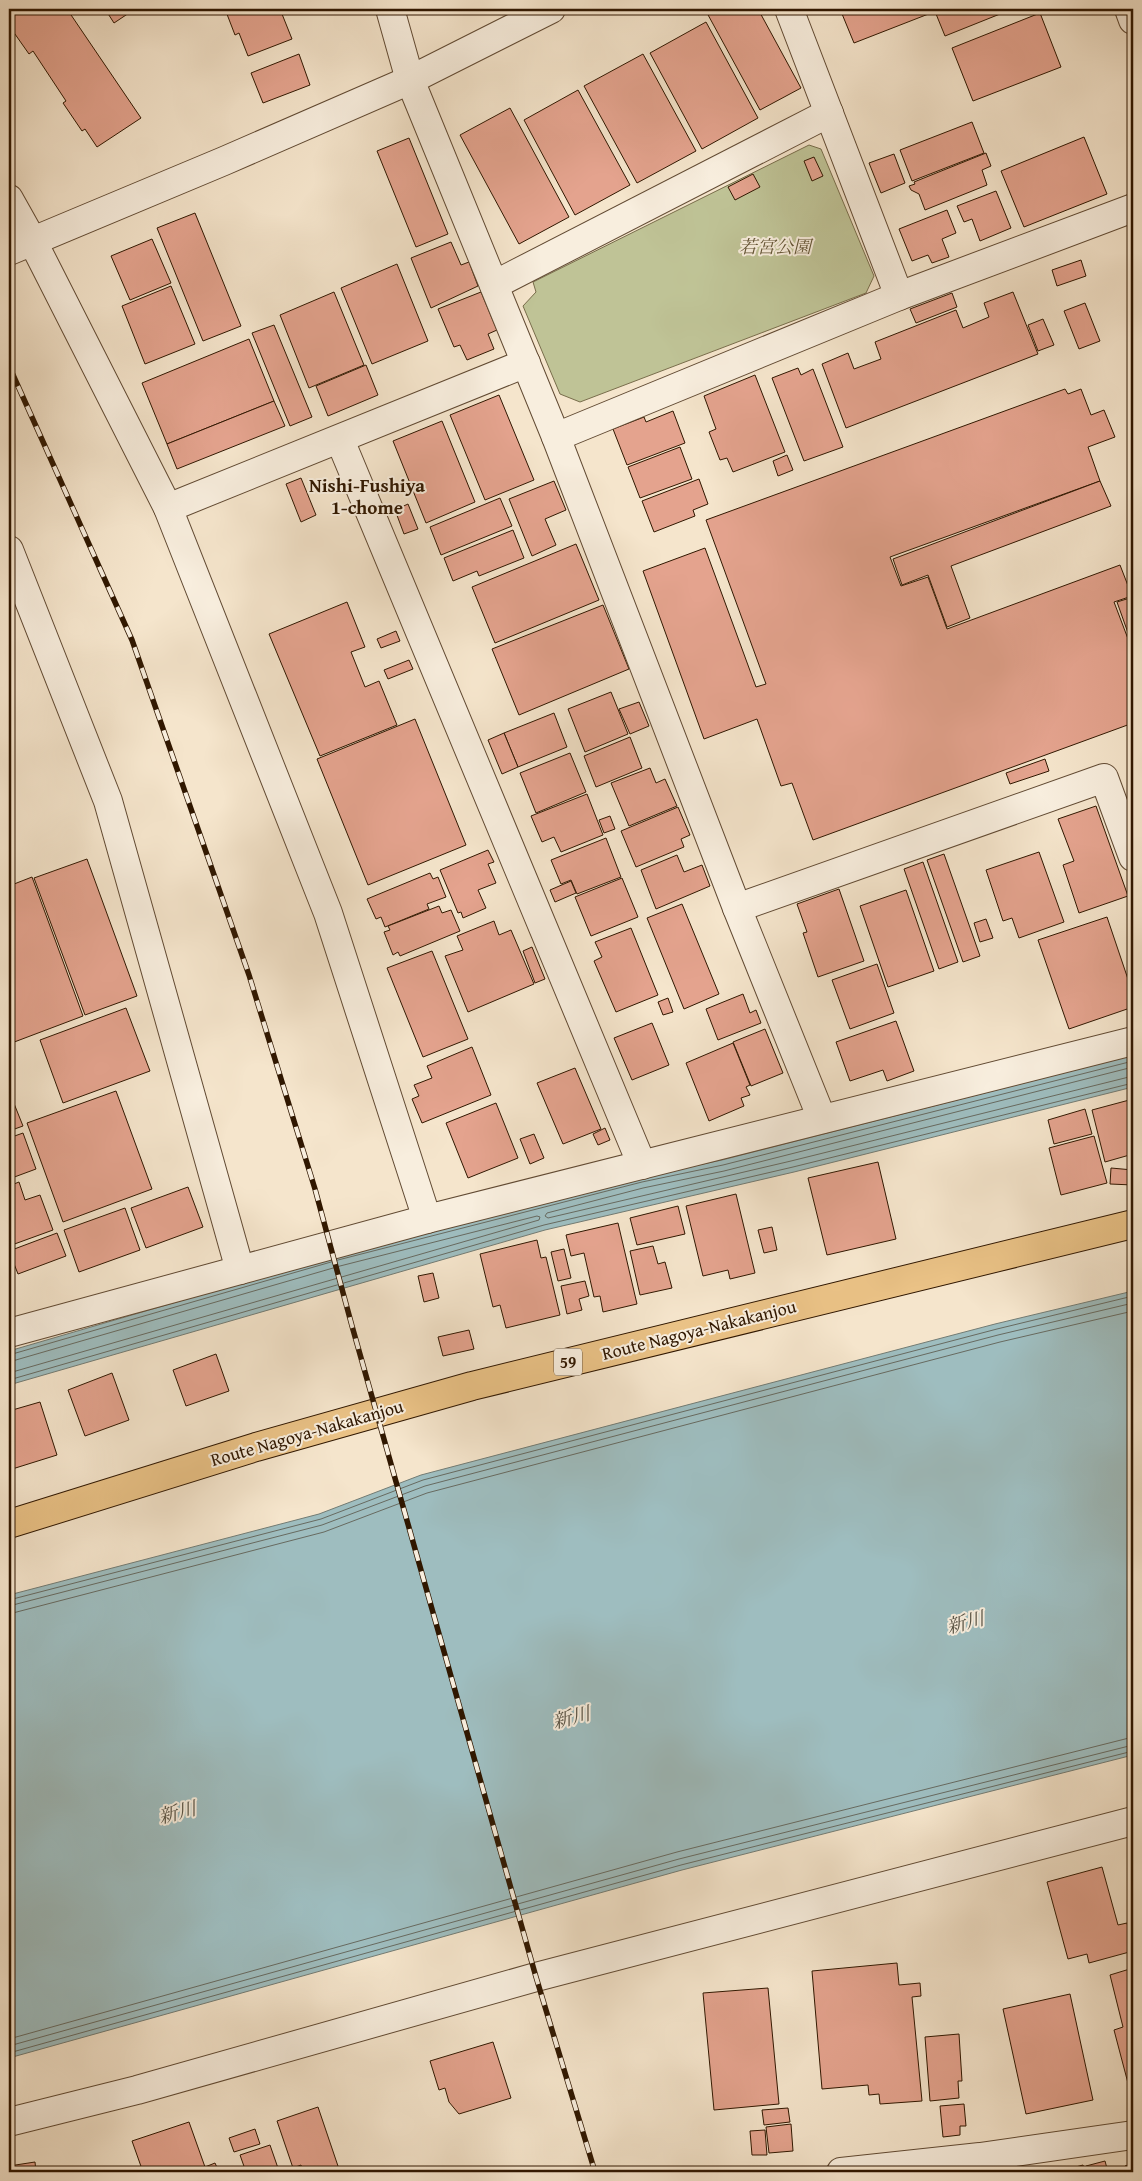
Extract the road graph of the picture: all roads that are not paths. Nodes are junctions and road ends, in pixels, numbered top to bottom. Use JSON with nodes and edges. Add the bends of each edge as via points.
{"nodes":[{"id":1,"x":390,"y":9,"type":"edge"},
{"id":2,"x":551,"y":9,"type":"edge"},
{"id":3,"x":789,"y":9,"type":"edge"},
{"id":4,"x":1129,"y":9,"type":"edge"},
{"id":5,"x":1133,"y":20,"type":"edge"},
{"id":6,"x":410,"y":80,"type":"junction"},
{"id":7,"x":829,"y":113,"type":"junction"},
{"id":8,"x":9,"y":200,"type":"edge"},
{"id":9,"x":1133,"y":208,"type":"edge"},
{"id":10,"x":20,"y":245,"type":"edge"},
{"id":11,"x":494,"y":285,"type":"junction"},
{"id":12,"x":898,"y":296,"type":"junction"},
{"id":13,"x":526,"y":363,"type":"junction"},
{"id":14,"x":556,"y":437,"type":"junction"},
{"id":15,"x":340,"y":440,"type":"junction"},
{"id":16,"x":168,"y":508,"type":"junction"},
{"id":17,"x":9,"y":550,"type":"edge"},
{"id":18,"x":1133,"y":857,"type":"edge"},
{"id":19,"x":737,"y":908,"type":"junction"},
{"id":20,"x":1133,"y":1041,"type":"edge"},
{"id":21,"x":822,"y":1119,"type":"junction"},
{"id":22,"x":642,"y":1165,"type":"junction"},
{"id":23,"x":427,"y":1219,"type":"junction"},
{"id":24,"x":1133,"y":1224,"type":"edge"},
{"id":25,"x":240,"y":1270,"type":"junction"},
{"id":26,"x":9,"y":1333,"type":"edge"},
{"id":27,"x":9,"y":1524,"type":"edge"},
{"id":28,"x":1133,"y":1821,"type":"edge"},
{"id":29,"x":9,"y":2122,"type":"edge"},
{"id":30,"x":1133,"y":2135,"type":"edge"},
{"id":31,"x":982,"y":2164,"type":"edge"},
{"id":32,"x":841,"y":2172,"type":"edge"}],
"edges":[{"from":1,"to":6,"type":"street"},
{"from":2,"to":6,"type":"street"},
{"from":3,"to":7,"type":"street"},
{"from":4,"to":5,"type":"street"},
{"from":6,"to":10,"type":"street"},
{"from":6,"to":11,"type":"street"},
{"from":7,"to":11,"type":"street"},
{"from":7,"to":12,"type":"street"},
{"from":8,"to":10,"type":"street"},
{"from":9,"to":12,"type":"street"},
{"from":10,"to":16,"type":"street"},
{"from":11,"to":13,"type":"street"},
{"from":12,"to":14,"type":"street"},
{"from":13,"to":14,"type":"street"},
{"from":13,"to":15,"type":"street"},
{"from":14,"to":19,"type":"street"},
{"from":15,"to":16,"type":"street"},
{"from":15,"to":22,"type":"street"},
{"from":16,"to":23,"type":"street","via":[[328,913]]},
{"from":17,"to":25,"type":"street","via":[[108,800]]},
{"from":18,"to":19,"type":"street","via":[[1104,778]]},
{"from":19,"to":21,"type":"street"},
{"from":20,"to":21,"type":"street"},
{"from":21,"to":22,"type":"street"},
{"from":22,"to":23,"type":"street"},
{"from":23,"to":25,"type":"street"},
{"from":24,"to":27,"type":"main road","name":"Route Nagoya-Nakakanjou","number":"59","via":[[472,1386],[256,1447]]},
{"from":25,"to":26,"type":"street"},
{"from":28,"to":29,"type":"street","via":[[546,1974],[137,2090]]},
{"from":30,"to":31,"type":"street"},
{"from":31,"to":32,"type":"street"}]}
